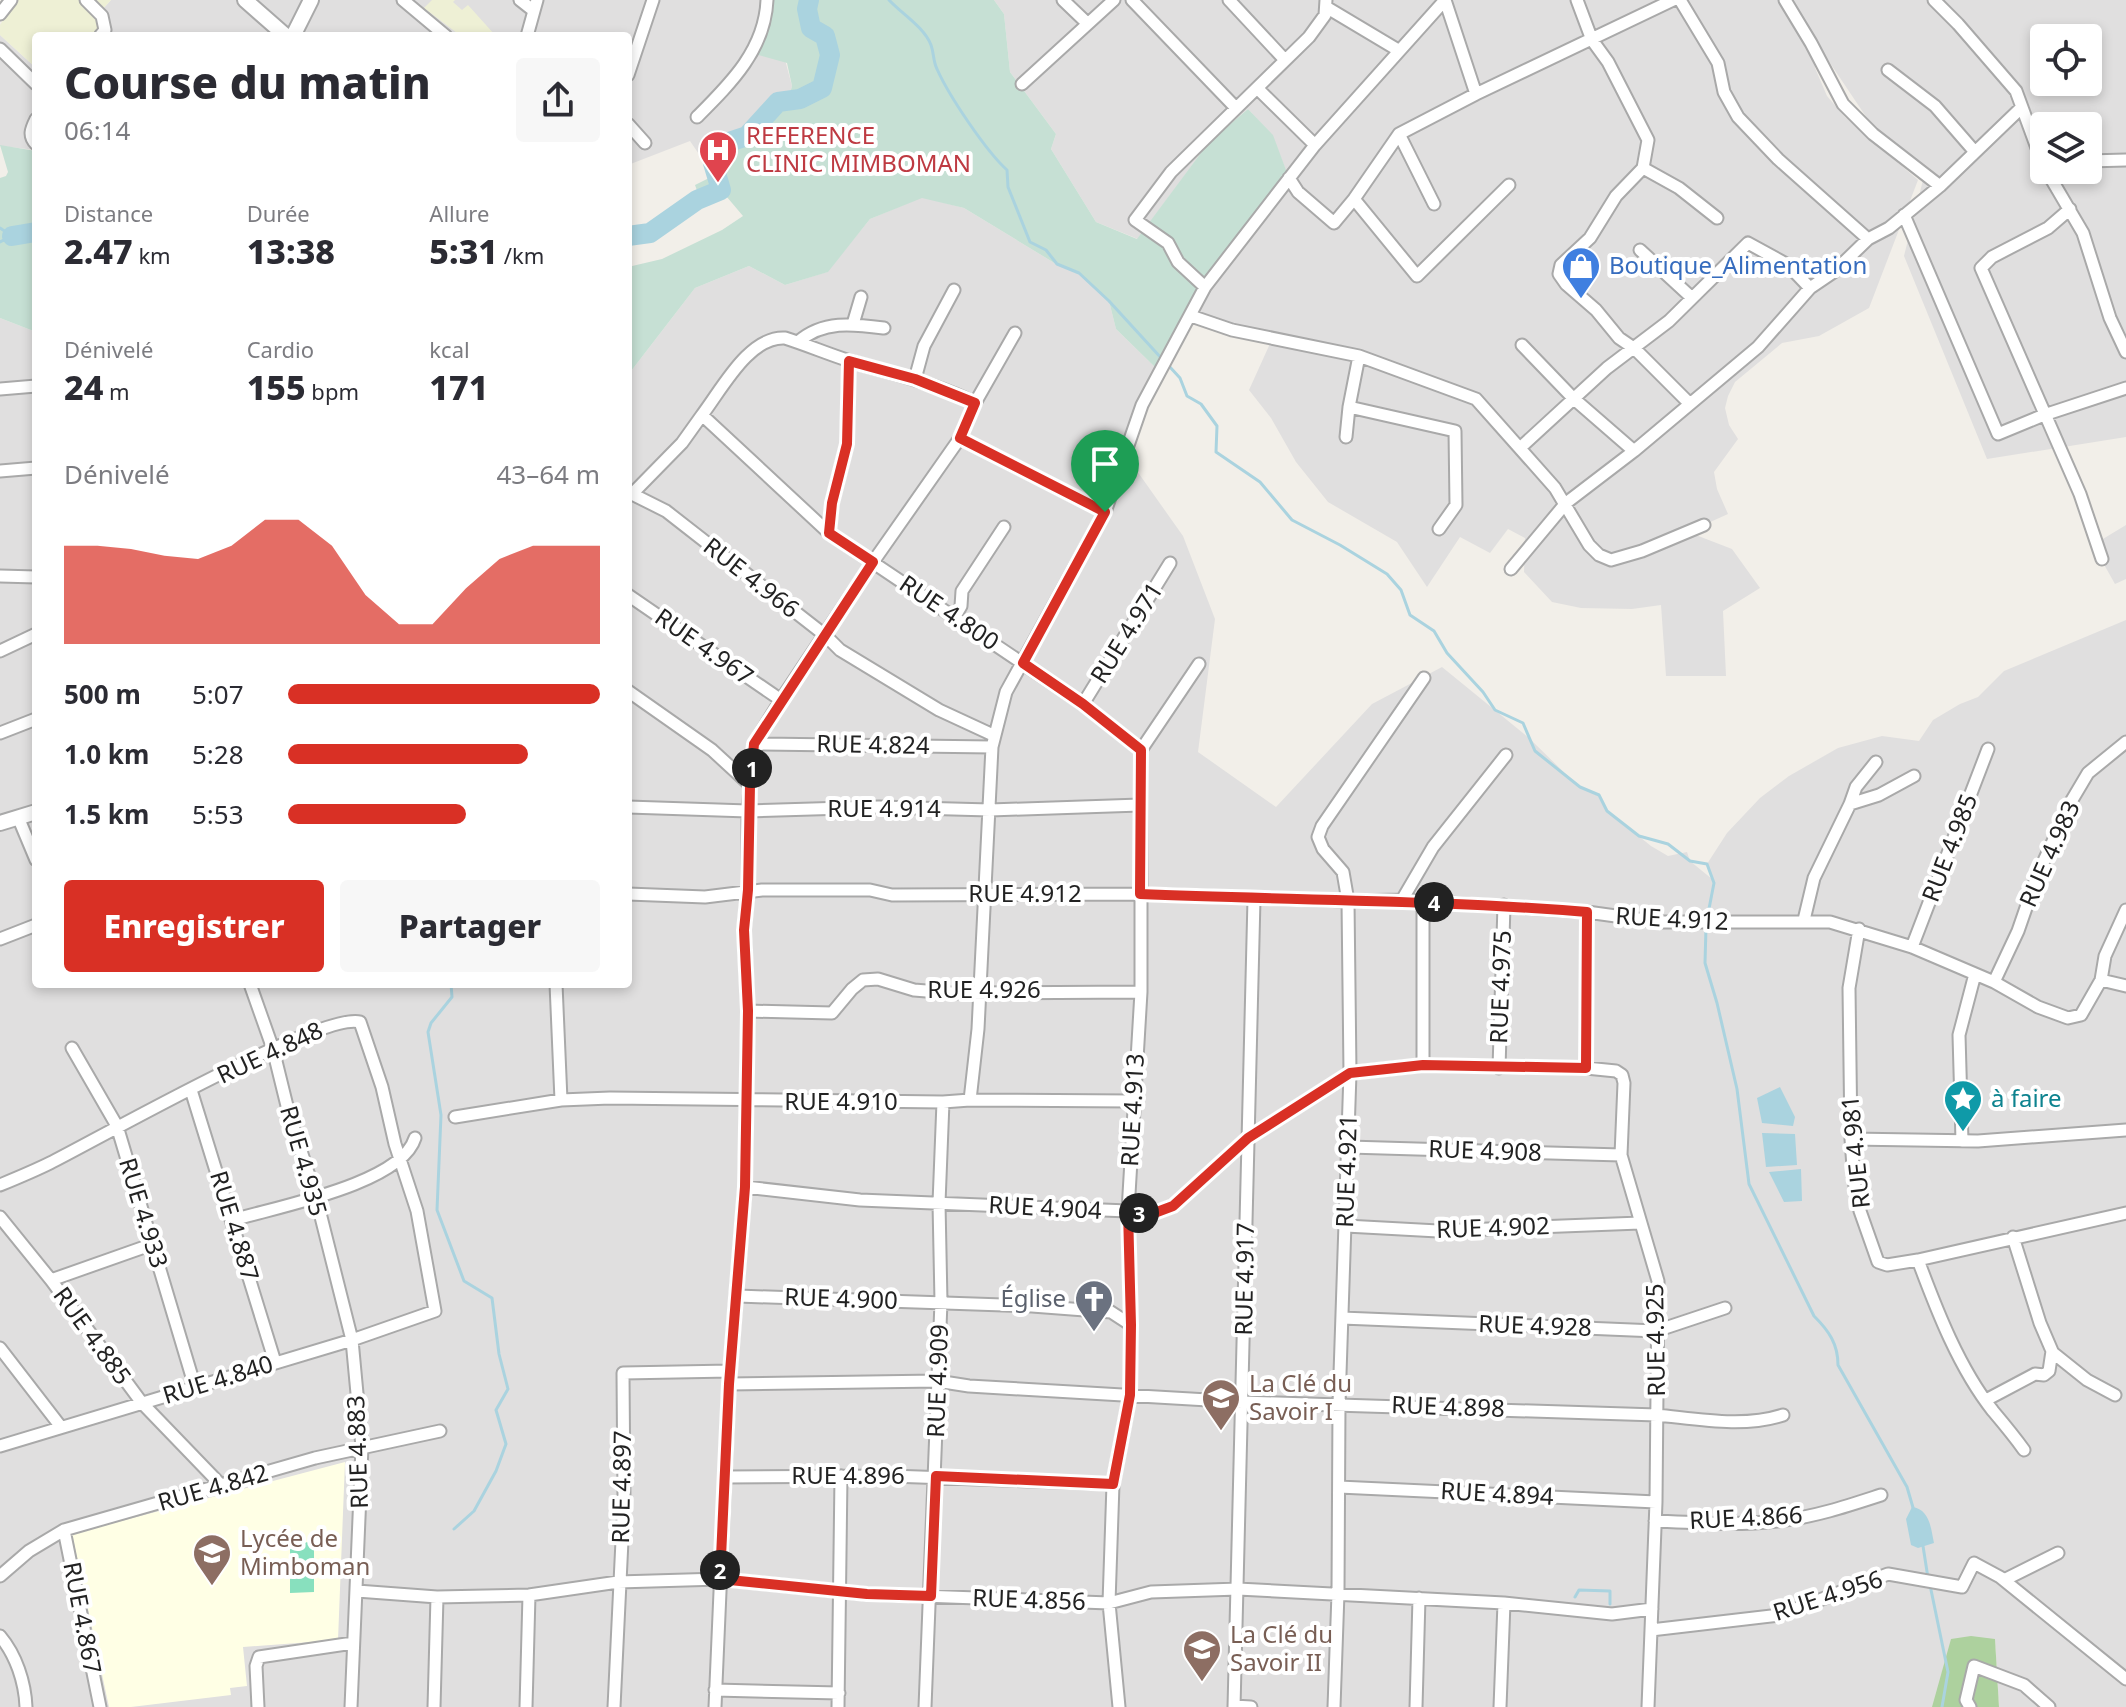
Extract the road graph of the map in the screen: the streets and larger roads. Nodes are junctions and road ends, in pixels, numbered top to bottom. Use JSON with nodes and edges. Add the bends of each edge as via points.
{"nodes":[{"id":1,"x":11,"y":0,"type":"edge"},
{"id":2,"x":86,"y":0,"type":"edge"},
{"id":3,"x":245,"y":0,"type":"edge"},
{"id":4,"x":311,"y":0,"type":"edge"},
{"id":5,"x":403,"y":0,"type":"edge"},
{"id":6,"x":520,"y":0,"type":"edge"},
{"id":7,"x":653,"y":0,"type":"edge"},
{"id":8,"x":767,"y":0,"type":"edge"},
{"id":9,"x":1063,"y":0,"type":"edge"},
{"id":10,"x":1114,"y":0,"type":"edge"},
{"id":11,"x":1132,"y":0,"type":"edge"},
{"id":12,"x":1229,"y":0,"type":"edge"},
{"id":13,"x":1445,"y":0,"type":"edge"},
{"id":14,"x":1577,"y":0,"type":"edge"},
{"id":15,"x":1673,"y":0,"type":"edge"},
{"id":16,"x":1680,"y":0,"type":"edge"},
{"id":17,"x":1785,"y":0,"type":"edge"},
{"id":18,"x":1934,"y":0,"type":"edge"},
{"id":19,"x":1326,"y":4,"type":"edge"},
{"id":20,"x":536,"y":6,"type":"edge"},
{"id":21,"x":0,"y":14,"type":"edge"},
{"id":22,"x":1087,"y":23,"type":"junction"},
{"id":23,"x":103,"y":32,"type":"edge"},
{"id":24,"x":281,"y":32,"type":"edge"},
{"id":25,"x":295,"y":32,"type":"edge"},
{"id":26,"x":441,"y":32,"type":"edge"},
{"id":27,"x":528,"y":32,"type":"edge"},
{"id":28,"x":1592,"y":40,"type":"junction"},
{"id":29,"x":0,"y":49,"type":"edge"},
{"id":30,"x":1398,"y":50,"type":"junction"},
{"id":31,"x":1285,"y":60,"type":"junction"},
{"id":32,"x":632,"y":63,"type":"edge"},
{"id":33,"x":1888,"y":70,"type":"dead end"},
{"id":34,"x":32,"y":80,"type":"edge"},
{"id":35,"x":1022,"y":84,"type":"dead end"},
{"id":36,"x":1257,"y":88,"type":"junction"},
{"id":37,"x":1476,"y":94,"type":"junction"},
{"id":38,"x":1236,"y":108,"type":"junction"},
{"id":39,"x":2021,"y":108,"type":"junction"},
{"id":40,"x":697,"y":117,"type":"dead end"},
{"id":41,"x":632,"y":128,"type":"edge"},
{"id":42,"x":2030,"y":131,"type":"edge"},
{"id":43,"x":1399,"y":134,"type":"junction"},
{"id":44,"x":645,"y":143,"type":"dead end"},
{"id":45,"x":1315,"y":145,"type":"junction"},
{"id":46,"x":1975,"y":152,"type":"junction"},
{"id":47,"x":2126,"y":160,"type":"edge"},
{"id":48,"x":2102,"y":161,"type":"edge"},
{"id":49,"x":1643,"y":168,"type":"junction"},
{"id":50,"x":1289,"y":178,"type":"junction"},
{"id":51,"x":2055,"y":184,"type":"edge"},
{"id":52,"x":1509,"y":185,"type":"dead end"},
{"id":53,"x":1940,"y":186,"type":"junction"},
{"id":54,"x":1354,"y":199,"type":"junction"},
{"id":55,"x":1434,"y":204,"type":"dead end"},
{"id":56,"x":2070,"y":209,"type":"junction"},
{"id":57,"x":1904,"y":215,"type":"junction"},
{"id":58,"x":1717,"y":218,"type":"dead end"},
{"id":59,"x":1868,"y":239,"type":"junction"},
{"id":60,"x":1640,"y":250,"type":"dead end"},
{"id":61,"x":1205,"y":287,"type":"junction"},
{"id":62,"x":1810,"y":288,"type":"junction"},
{"id":63,"x":954,"y":290,"type":"dead end"},
{"id":64,"x":861,"y":297,"type":"dead end"},
{"id":65,"x":1691,"y":297,"type":"junction"},
{"id":66,"x":1191,"y":316,"type":"junction"},
{"id":67,"x":853,"y":324,"type":"junction"},
{"id":68,"x":884,"y":328,"type":"dead end"},
{"id":69,"x":1015,"y":333,"type":"dead end"},
{"id":70,"x":798,"y":342,"type":"junction"},
{"id":71,"x":1522,"y":345,"type":"dead end"},
{"id":72,"x":1635,"y":349,"type":"junction"},
{"id":73,"x":2126,"y":352,"type":"edge"},
{"id":74,"x":1359,"y":356,"type":"junction"},
{"id":75,"x":849,"y":361,"type":"junction"},
{"id":76,"x":915,"y":379,"type":"junction"},
{"id":77,"x":32,"y":386,"type":"edge"},
{"id":78,"x":2126,"y":388,"type":"edge"},
{"id":79,"x":0,"y":389,"type":"edge"},
{"id":80,"x":1573,"y":398,"type":"junction"},
{"id":81,"x":975,"y":403,"type":"junction"},
{"id":82,"x":1689,"y":403,"type":"junction"},
{"id":83,"x":1349,"y":407,"type":"junction"},
{"id":84,"x":702,"y":415,"type":"junction"},
{"id":85,"x":2044,"y":415,"type":"junction"},
{"id":86,"x":1346,"y":437,"type":"dead end"},
{"id":87,"x":960,"y":438,"type":"junction"},
{"id":88,"x":1520,"y":448,"type":"junction"},
{"id":89,"x":1634,"y":451,"type":"junction"},
{"id":90,"x":32,"y":468,"type":"edge"},
{"id":91,"x":0,"y":471,"type":"edge"},
{"id":92,"x":632,"y":492,"type":"edge"},
{"id":93,"x":632,"y":495,"type":"edge"},
{"id":94,"x":1566,"y":503,"type":"junction"},
{"id":95,"x":1105,"y":512,"type":"junction"},
{"id":96,"x":1704,"y":525,"type":"dead end"},
{"id":97,"x":1004,"y":527,"type":"dead end"},
{"id":98,"x":1439,"y":529,"type":"dead end"},
{"id":99,"x":829,"y":533,"type":"junction"},
{"id":100,"x":2102,"y":559,"type":"dead end"},
{"id":101,"x":873,"y":562,"type":"junction"},
{"id":102,"x":1170,"y":563,"type":"dead end"},
{"id":103,"x":1511,"y":569,"type":"dead end"},
{"id":104,"x":0,"y":576,"type":"edge"},
{"id":105,"x":18,"y":577,"type":"junction"},
{"id":106,"x":32,"y":577,"type":"edge"},
{"id":107,"x":0,"y":586,"type":"edge"},
{"id":108,"x":632,"y":598,"type":"edge"},
{"id":109,"x":954,"y":618,"type":"junction"},
{"id":110,"x":32,"y":636,"type":"edge"},
{"id":111,"x":826,"y":636,"type":"junction"},
{"id":112,"x":0,"y":651,"type":"edge"},
{"id":113,"x":1023,"y":663,"type":"junction"},
{"id":114,"x":1199,"y":664,"type":"dead end"},
{"id":115,"x":1424,"y":678,"type":"dead end"},
{"id":116,"x":632,"y":694,"type":"edge"},
{"id":117,"x":781,"y":700,"type":"junction"},
{"id":118,"x":1083,"y":704,"type":"junction"},
{"id":119,"x":32,"y":721,"type":"edge"},
{"id":120,"x":0,"y":733,"type":"edge"},
{"id":121,"x":992,"y":741,"type":"junction"},
{"id":122,"x":2126,"y":742,"type":"edge"},
{"id":123,"x":754,"y":744,"type":"junction"},
{"id":124,"x":1988,"y":749,"type":"dead end"},
{"id":125,"x":1141,"y":750,"type":"junction"},
{"id":126,"x":1506,"y":755,"type":"dead end"},
{"id":127,"x":1876,"y":762,"type":"dead end"},
{"id":128,"x":1914,"y":776,"type":"dead end"},
{"id":129,"x":750,"y":785,"type":"junction"},
{"id":130,"x":1850,"y":804,"type":"junction"},
{"id":131,"x":1140,"y":805,"type":"junction"},
{"id":132,"x":632,"y":807,"type":"edge"},
{"id":133,"x":990,"y":810,"type":"junction"},
{"id":134,"x":748,"y":811,"type":"junction"},
{"id":135,"x":32,"y":813,"type":"edge"},
{"id":136,"x":18,"y":817,"type":"junction"},
{"id":137,"x":0,"y":823,"type":"edge"},
{"id":138,"x":32,"y":850,"type":"edge"},
{"id":139,"x":748,"y":890,"type":"junction"},
{"id":140,"x":983,"y":893,"type":"junction"},
{"id":141,"x":632,"y":894,"type":"edge"},
{"id":142,"x":1140,"y":894,"type":"junction"},
{"id":143,"x":1254,"y":899,"type":"junction"},
{"id":144,"x":1402,"y":900,"type":"junction"},
{"id":145,"x":1348,"y":901,"type":"junction"},
{"id":146,"x":1423,"y":902,"type":"junction"},
{"id":147,"x":1504,"y":905,"type":"junction"},
{"id":148,"x":2126,"y":910,"type":"edge"},
{"id":149,"x":1587,"y":912,"type":"junction"},
{"id":150,"x":1804,"y":920,"type":"junction"},
{"id":151,"x":32,"y":927,"type":"edge"},
{"id":152,"x":1859,"y":929,"type":"junction"},
{"id":153,"x":0,"y":939,"type":"edge"},
{"id":154,"x":1912,"y":947,"type":"junction"},
{"id":155,"x":1975,"y":974,"type":"junction"},
{"id":156,"x":2101,"y":980,"type":"junction"},
{"id":157,"x":1994,"y":982,"type":"junction"},
{"id":158,"x":2126,"y":986,"type":"edge"},
{"id":159,"x":251,"y":988,"type":"edge"},
{"id":160,"x":556,"y":988,"type":"edge"},
{"id":161,"x":980,"y":992,"type":"junction"},
{"id":162,"x":1141,"y":992,"type":"junction"},
{"id":163,"x":748,"y":1011,"type":"junction"},
{"id":164,"x":72,"y":1048,"type":"dead end"},
{"id":165,"x":273,"y":1049,"type":"junction"},
{"id":166,"x":1423,"y":1065,"type":"junction"},
{"id":167,"x":1499,"y":1068,"type":"junction"},
{"id":168,"x":1586,"y":1068,"type":"junction"},
{"id":169,"x":1350,"y":1073,"type":"junction"},
{"id":170,"x":191,"y":1090,"type":"junction"},
{"id":171,"x":561,"y":1100,"type":"junction"},
{"id":172,"x":970,"y":1100,"type":"junction"},
{"id":173,"x":746,"y":1101,"type":"junction"},
{"id":174,"x":1133,"y":1101,"type":"junction"},
{"id":175,"x":943,"y":1102,"type":"junction"},
{"id":176,"x":455,"y":1117,"type":"dead end"},
{"id":177,"x":117,"y":1126,"type":"junction"},
{"id":178,"x":2126,"y":1130,"type":"edge"},
{"id":179,"x":415,"y":1138,"type":"dead end"},
{"id":180,"x":1248,"y":1138,"type":"junction"},
{"id":181,"x":1851,"y":1139,"type":"junction"},
{"id":182,"x":1962,"y":1141,"type":"junction"},
{"id":183,"x":1349,"y":1147,"type":"junction"},
{"id":184,"x":1621,"y":1155,"type":"junction"},
{"id":185,"x":401,"y":1160,"type":"junction"},
{"id":186,"x":0,"y":1185,"type":"edge"},
{"id":187,"x":745,"y":1187,"type":"junction"},
{"id":188,"x":316,"y":1197,"type":"junction"},
{"id":189,"x":939,"y":1203,"type":"junction"},
{"id":190,"x":1128,"y":1211,"type":"junction"},
{"id":191,"x":2126,"y":1213,"type":"edge"},
{"id":192,"x":0,"y":1217,"type":"edge"},
{"id":193,"x":233,"y":1220,"type":"junction"},
{"id":194,"x":1640,"y":1223,"type":"junction"},
{"id":195,"x":1346,"y":1226,"type":"junction"},
{"id":196,"x":2013,"y":1237,"type":"junction"},
{"id":197,"x":153,"y":1244,"type":"junction"},
{"id":198,"x":1918,"y":1260,"type":"junction"},
{"id":199,"x":51,"y":1280,"type":"junction"},
{"id":200,"x":738,"y":1296,"type":"junction"},
{"id":201,"x":941,"y":1302,"type":"junction"},
{"id":202,"x":1725,"y":1308,"type":"dead end"},
{"id":203,"x":435,"y":1311,"type":"joint"},
{"id":204,"x":1342,"y":1318,"type":"junction"},
{"id":205,"x":1131,"y":1325,"type":"junction"},
{"id":206,"x":1656,"y":1331,"type":"junction"},
{"id":207,"x":352,"y":1340,"type":"junction"},
{"id":208,"x":0,"y":1348,"type":"edge"},
{"id":209,"x":2052,"y":1352,"type":"junction"},
{"id":210,"x":275,"y":1362,"type":"junction"},
{"id":211,"x":729,"y":1378,"type":"junction"},
{"id":212,"x":937,"y":1381,"type":"junction"},
{"id":213,"x":195,"y":1387,"type":"junction"},
{"id":214,"x":1130,"y":1395,"type":"junction"},
{"id":215,"x":2115,"y":1395,"type":"dead end"},
{"id":216,"x":1986,"y":1400,"type":"junction"},
{"id":217,"x":1242,"y":1402,"type":"junction"},
{"id":218,"x":142,"y":1403,"type":"junction"},
{"id":219,"x":1339,"y":1404,"type":"junction"},
{"id":220,"x":1657,"y":1415,"type":"junction"},
{"id":221,"x":1783,"y":1415,"type":"dead end"},
{"id":222,"x":61,"y":1427,"type":"junction"},
{"id":223,"x":440,"y":1431,"type":"dead end"},
{"id":224,"x":0,"y":1446,"type":"edge"},
{"id":225,"x":362,"y":1447,"type":"junction"},
{"id":226,"x":2024,"y":1450,"type":"dead end"},
{"id":227,"x":841,"y":1476,"type":"junction"},
{"id":228,"x":936,"y":1476,"type":"junction"},
{"id":229,"x":726,"y":1477,"type":"junction"},
{"id":230,"x":1113,"y":1484,"type":"junction"},
{"id":231,"x":222,"y":1486,"type":"junction"},
{"id":232,"x":1339,"y":1487,"type":"junction"},
{"id":233,"x":1881,"y":1495,"type":"dead end"},
{"id":234,"x":1656,"y":1502,"type":"junction"},
{"id":235,"x":1655,"y":1521,"type":"junction"},
{"id":236,"x":64,"y":1530,"type":"junction"},
{"id":237,"x":2058,"y":1553,"type":"dead end"},
{"id":238,"x":0,"y":1576,"type":"edge"},
{"id":239,"x":720,"y":1579,"type":"junction"},
{"id":240,"x":2004,"y":1580,"type":"junction"},
{"id":241,"x":618,"y":1582,"type":"junction"},
{"id":242,"x":1238,"y":1589,"type":"junction"},
{"id":243,"x":842,"y":1590,"type":"junction"},
{"id":244,"x":357,"y":1591,"type":"junction"},
{"id":245,"x":1338,"y":1593,"type":"junction"},
{"id":246,"x":529,"y":1595,"type":"junction"},
{"id":247,"x":931,"y":1596,"type":"junction"},
{"id":248,"x":437,"y":1597,"type":"junction"},
{"id":249,"x":1419,"y":1598,"type":"junction"},
{"id":250,"x":1109,"y":1603,"type":"junction"},
{"id":251,"x":1504,"y":1603,"type":"junction"},
{"id":252,"x":1652,"y":1609,"type":"junction"},
{"id":253,"x":1651,"y":1630,"type":"junction"},
{"id":254,"x":0,"y":1636,"type":"edge"},
{"id":255,"x":353,"y":1643,"type":"junction"},
{"id":256,"x":2126,"y":1679,"type":"edge"},
{"id":257,"x":715,"y":1690,"type":"junction"},
{"id":258,"x":839,"y":1693,"type":"junction"},
{"id":259,"x":1234,"y":1706,"type":"edge"},
{"id":260,"x":26,"y":1707,"type":"edge"},
{"id":261,"x":100,"y":1707,"type":"edge"},
{"id":262,"x":258,"y":1707,"type":"edge"},
{"id":263,"x":351,"y":1707,"type":"edge"},
{"id":264,"x":434,"y":1707,"type":"edge"},
{"id":265,"x":526,"y":1707,"type":"edge"},
{"id":266,"x":614,"y":1707,"type":"edge"},
{"id":267,"x":715,"y":1707,"type":"edge"},
{"id":268,"x":838,"y":1707,"type":"edge"},
{"id":269,"x":925,"y":1707,"type":"edge"},
{"id":270,"x":1119,"y":1707,"type":"edge"},
{"id":271,"x":1251,"y":1707,"type":"edge"},
{"id":272,"x":1334,"y":1707,"type":"edge"},
{"id":273,"x":1416,"y":1707,"type":"edge"},
{"id":274,"x":1500,"y":1707,"type":"edge"},
{"id":275,"x":1648,"y":1707,"type":"edge"},
{"id":276,"x":1970,"y":1707,"type":"edge"},
{"id":277,"x":2049,"y":1707,"type":"edge"}],
"edges":[{"from":1,"to":21,"type":"street"},
{"from":2,"to":23,"type":"street","via":[[102,16]]},
{"from":3,"to":24,"type":"street"},
{"from":4,"to":25,"type":"street"},
{"from":5,"to":26,"type":"street"},
{"from":6,"to":20,"type":"street"},
{"from":7,"to":32,"type":"street"},
{"from":8,"to":40,"type":"street","via":[[751,53],[733,82]]},
{"from":9,"to":22,"type":"street"},
{"from":10,"to":22,"type":"street"},
{"from":11,"to":38,"type":"street"},
{"from":12,"to":31,"type":"street"},
{"from":13,"to":30,"type":"street"},
{"from":13,"to":37,"type":"street"},
{"from":14,"to":28,"type":"street"},
{"from":15,"to":28,"type":"street"},
{"from":16,"to":59,"type":"street","via":[[1718,63],[1724,92],[1738,117]]},
{"from":17,"to":53,"type":"street","via":[[1843,104]]},
{"from":18,"to":39,"type":"street","via":[[2016,91]]},
{"from":19,"to":30,"type":"street"},
{"from":19,"to":31,"type":"street","via":[[1323,19]]},
{"from":20,"to":27,"type":"street"},
{"from":22,"to":35,"type":"street"},
{"from":28,"to":37,"type":"street"},
{"from":28,"to":49,"type":"street","via":[[1648,140]]},
{"from":29,"to":34,"type":"street"},
{"from":30,"to":45,"type":"street"},
{"from":31,"to":36,"type":"street"},
{"from":33,"to":46,"type":"street","via":[[1935,106]]},
{"from":36,"to":38,"type":"street"},
{"from":36,"to":45,"type":"street"},
{"from":37,"to":43,"type":"street"},
{"from":38,"to":61,"type":"street","via":[[1171,172],[1135,220],[1168,243],[1178,262]]},
{"from":39,"to":42,"type":"street"},
{"from":39,"to":46,"type":"street"},
{"from":41,"to":44,"type":"street"},
{"from":43,"to":54,"type":"street"},
{"from":43,"to":55,"type":"street"},
{"from":45,"to":50,"type":"street"},
{"from":46,"to":53,"type":"street"},
{"from":47,"to":48,"type":"street"},
{"from":49,"to":58,"type":"street"},
{"from":49,"to":72,"type":"street","via":[[1559,270],[1566,284]]},
{"from":50,"to":54,"type":"street","via":[[1334,223]]},
{"from":50,"to":61,"type":"street"},
{"from":51,"to":56,"type":"street"},
{"from":52,"to":54,"type":"street","via":[[1417,276]]},
{"from":53,"to":57,"type":"street"},
{"from":56,"to":73,"type":"street"},
{"from":56,"to":85,"type":"street","via":[[1981,268]]},
{"from":57,"to":59,"type":"street"},
{"from":57,"to":85,"type":"street","via":[[1995,431],[2003,434]]},
{"from":59,"to":62,"type":"street"},
{"from":60,"to":65,"type":"street"},
{"from":61,"to":66,"type":"street"},
{"from":62,"to":65,"type":"street","via":[[1788,265],[1748,243]]},
{"from":62,"to":82,"type":"street","via":[[1758,347]]},
{"from":63,"to":76,"type":"street","via":[[924,346]]},
{"from":64,"to":67,"type":"street"},
{"from":65,"to":72,"type":"street"},
{"from":66,"to":74,"type":"street","via":[[1232,330]]},
{"from":66,"to":95,"type":"street","via":[[1142,405]]},
{"from":67,"to":68,"type":"street"},
{"from":67,"to":70,"type":"street","via":[[830,325]]},
{"from":69,"to":81,"type":"street"},
{"from":70,"to":75,"type":"street"},
{"from":70,"to":84,"type":"street","via":[[775,337],[761,342]]},
{"from":71,"to":80,"type":"street"},
{"from":72,"to":80,"type":"street"},
{"from":72,"to":82,"type":"street"},
{"from":74,"to":83,"type":"street"},
{"from":74,"to":88,"type":"street","via":[[1476,399]]},
{"from":75,"to":76,"type":"street"},
{"from":75,"to":99,"type":"street","via":[[847,444]]},
{"from":76,"to":81,"type":"street"},
{"from":77,"to":79,"type":"street"},
{"from":78,"to":85,"type":"street"},
{"from":80,"to":88,"type":"street"},
{"from":80,"to":89,"type":"street"},
{"from":81,"to":87,"type":"street"},
{"from":82,"to":89,"type":"street"},
{"from":83,"to":86,"type":"street"},
{"from":83,"to":98,"type":"street","via":[[1455,431],[1456,505]]},
{"from":84,"to":92,"type":"street","via":[[682,443]]},
{"from":84,"to":99,"type":"street","name":"RUE 4.800"},
{"from":85,"to":100,"type":"street"},
{"from":87,"to":95,"type":"street"},
{"from":87,"to":101,"type":"street"},
{"from":88,"to":94,"type":"street"},
{"from":89,"to":94,"type":"street"},
{"from":90,"to":91,"type":"street"},
{"from":93,"to":111,"type":"street","name":"RUE 4.966","via":[[666,511]]},
{"from":94,"to":96,"type":"street","via":[[1589,545],[1611,560]]},
{"from":94,"to":103,"type":"street"},
{"from":95,"to":113,"type":"street"},
{"from":97,"to":109,"type":"street","via":[[962,591]]},
{"from":99,"to":101,"type":"street","name":"RUE 4.800"},
{"from":101,"to":109,"type":"street","name":"RUE 4.800"},
{"from":101,"to":111,"type":"street"},
{"from":102,"to":118,"type":"street","name":"RUE 4.971"},
{"from":104,"to":105,"type":"street"},
{"from":105,"to":106,"type":"street"},
{"from":105,"to":107,"type":"street"},
{"from":108,"to":117,"type":"street","name":"RUE 4.967"},
{"from":109,"to":113,"type":"street","name":"RUE 4.800"},
{"from":110,"to":112,"type":"street"},
{"from":111,"to":117,"type":"street"},
{"from":111,"to":121,"type":"street","name":"RUE 4.966","via":[[840,650]]},
{"from":113,"to":118,"type":"street","name":"RUE 4.800"},
{"from":113,"to":121,"type":"street","via":[[1006,692]]},
{"from":114,"to":125,"type":"street"},
{"from":115,"to":145,"type":"street","name":"RUE 4.921","via":[[1318,837],[1343,872]]},
{"from":116,"to":129,"type":"street","via":[[712,750]]},
{"from":117,"to":123,"type":"street"},
{"from":118,"to":125,"type":"street","name":"RUE 4.800"},
{"from":119,"to":120,"type":"street"},
{"from":121,"to":123,"type":"street","name":"RUE 4.824"},
{"from":121,"to":133,"type":"street"},
{"from":122,"to":157,"type":"street","name":"RUE 4.983","via":[[2088,773],[2072,800]]},
{"from":123,"to":129,"type":"street"},
{"from":124,"to":154,"type":"street","name":"RUE 4.985"},
{"from":125,"to":131,"type":"street"},
{"from":126,"to":144,"type":"street","via":[[1433,847]]},
{"from":127,"to":130,"type":"street"},
{"from":128,"to":130,"type":"street"},
{"from":129,"to":134,"type":"street"},
{"from":130,"to":150,"type":"street","via":[[1814,878]]},
{"from":131,"to":133,"type":"street","name":"RUE 4.914"},
{"from":131,"to":142,"type":"street"},
{"from":132,"to":134,"type":"street","name":"RUE 4.914"},
{"from":133,"to":134,"type":"street","name":"RUE 4.914"},
{"from":133,"to":140,"type":"street"},
{"from":134,"to":139,"type":"street"},
{"from":135,"to":136,"type":"street"},
{"from":136,"to":137,"type":"street"},
{"from":136,"to":138,"type":"street"},
{"from":139,"to":140,"type":"street","name":"RUE 4.912"},
{"from":139,"to":141,"type":"street","name":"RUE 4.912","via":[[705,897]]},
{"from":139,"to":163,"type":"street"},
{"from":140,"to":142,"type":"street","name":"RUE 4.912"},
{"from":140,"to":161,"type":"street"},
{"from":142,"to":143,"type":"street","name":"RUE 4.912"},
{"from":142,"to":162,"type":"street","name":"RUE 4.913"},
{"from":143,"to":145,"type":"street","name":"RUE 4.912"},
{"from":143,"to":180,"type":"street","name":"RUE 4.917"},
{"from":144,"to":145,"type":"street","name":"RUE 4.912"},
{"from":144,"to":146,"type":"street","name":"RUE 4.912"},
{"from":145,"to":169,"type":"street","name":"RUE 4.921"},
{"from":146,"to":147,"type":"street","name":"RUE 4.912"},
{"from":146,"to":166,"type":"street"},
{"from":147,"to":149,"type":"street","name":"RUE 4.912"},
{"from":147,"to":167,"type":"street","name":"RUE 4.975"},
{"from":148,"to":156,"type":"street","name":"RUE 4.912","via":[[2105,956]]},
{"from":149,"to":150,"type":"street","name":"RUE 4.912","via":[[1659,922]]},
{"from":149,"to":168,"type":"street"},
{"from":150,"to":152,"type":"street","name":"RUE 4.912"},
{"from":151,"to":153,"type":"street"},
{"from":152,"to":154,"type":"street","name":"RUE 4.912"},
{"from":152,"to":181,"type":"street","name":"RUE 4.981","via":[[1849,988]]},
{"from":154,"to":155,"type":"street","name":"RUE 4.912"},
{"from":155,"to":157,"type":"street","name":"RUE 4.912"},
{"from":155,"to":182,"type":"street","via":[[1959,1035]]},
{"from":156,"to":157,"type":"street","name":"RUE 4.912","via":[[2081,1015],[2068,1018]]},
{"from":156,"to":158,"type":"street"},
{"from":159,"to":165,"type":"street","name":"RUE 4.935"},
{"from":160,"to":171,"type":"street"},
{"from":161,"to":162,"type":"street","name":"RUE 4.926"},
{"from":161,"to":163,"type":"street","name":"RUE 4.926","via":[[914,990],[863,980],[832,1013]]},
{"from":161,"to":172,"type":"street"},
{"from":162,"to":174,"type":"street","name":"RUE 4.913"},
{"from":163,"to":173,"type":"street"},
{"from":164,"to":177,"type":"street","name":"RUE 4.933"},
{"from":165,"to":170,"type":"street","name":"RUE 4.848"},
{"from":165,"to":185,"type":"street","name":"RUE 4.848","via":[[330,1025],[360,1022]]},
{"from":165,"to":188,"type":"street","name":"RUE 4.935"},
{"from":166,"to":167,"type":"street","name":"RUE 4.904"},
{"from":166,"to":169,"type":"street","name":"RUE 4.904"},
{"from":167,"to":168,"type":"street","name":"RUE 4.904"},
{"from":168,"to":184,"type":"street","name":"RUE 4.925","via":[[1622,1075]]},
{"from":169,"to":180,"type":"street","name":"RUE 4.904"},
{"from":169,"to":183,"type":"street","name":"RUE 4.921"},
{"from":170,"to":177,"type":"street","name":"RUE 4.848"},
{"from":170,"to":193,"type":"street","name":"RUE 4.887"},
{"from":171,"to":173,"type":"street","name":"RUE 4.910"},
{"from":171,"to":176,"type":"street","name":"RUE 4.910"},
{"from":172,"to":174,"type":"street","name":"RUE 4.910"},
{"from":172,"to":175,"type":"street","name":"RUE 4.910"},
{"from":173,"to":175,"type":"street","name":"RUE 4.910"},
{"from":173,"to":187,"type":"street"},
{"from":174,"to":190,"type":"street","name":"RUE 4.913"},
{"from":175,"to":189,"type":"street","name":"RUE 4.909"},
{"from":177,"to":186,"type":"street","name":"RUE 4.848"},
{"from":177,"to":197,"type":"street","name":"RUE 4.933"},
{"from":178,"to":182,"type":"street"},
{"from":179,"to":185,"type":"street"},
{"from":180,"to":190,"type":"street","name":"RUE 4.904","via":[[1173,1206],[1149,1215]]},
{"from":180,"to":217,"type":"street","name":"RUE 4.917"},
{"from":181,"to":182,"type":"street"},
{"from":181,"to":198,"type":"street","name":"RUE 4.981","via":[[1860,1211],[1878,1262]]},
{"from":183,"to":184,"type":"street","name":"RUE 4.908"},
{"from":183,"to":195,"type":"street","name":"RUE 4.921"},
{"from":184,"to":194,"type":"street","name":"RUE 4.925"},
{"from":185,"to":188,"type":"street","via":[[346,1189]]},
{"from":185,"to":203,"type":"street","name":"RUE 4.848","via":[[417,1211]]},
{"from":187,"to":189,"type":"street","name":"RUE 4.904"},
{"from":187,"to":200,"type":"street"},
{"from":188,"to":193,"type":"street"},
{"from":188,"to":207,"type":"street","name":"RUE 4.935"},
{"from":189,"to":190,"type":"street","name":"RUE 4.904"},
{"from":189,"to":201,"type":"street","name":"RUE 4.909"},
{"from":190,"to":205,"type":"street","name":"RUE 4.913"},
{"from":191,"to":196,"type":"street","name":"RUE 4.981"},
{"from":192,"to":199,"type":"street","name":"RUE 4.885"},
{"from":193,"to":210,"type":"street","name":"RUE 4.887"},
{"from":194,"to":195,"type":"street","name":"RUE 4.902","via":[[1438,1231]]},
{"from":194,"to":206,"type":"street","name":"RUE 4.925","via":[[1658,1281]]},
{"from":195,"to":204,"type":"street","name":"RUE 4.921"},
{"from":196,"to":198,"type":"street","name":"RUE 4.981"},
{"from":196,"to":209,"type":"street"},
{"from":197,"to":199,"type":"street"},
{"from":197,"to":213,"type":"street","name":"RUE 4.933"},
{"from":198,"to":216,"type":"street","via":[[1946,1332]]},
{"from":199,"to":218,"type":"street","name":"RUE 4.885"},
{"from":200,"to":201,"type":"street","name":"RUE 4.900"},
{"from":200,"to":211,"type":"street"},
{"from":201,"to":205,"type":"street","name":"RUE 4.900","via":[[1111,1312]]},
{"from":201,"to":212,"type":"street","name":"RUE 4.909"},
{"from":202,"to":206,"type":"street","name":"RUE 4.928"},
{"from":203,"to":207,"type":"street","name":"RUE 4.840"},
{"from":204,"to":206,"type":"street","name":"RUE 4.928"},
{"from":204,"to":219,"type":"street","name":"RUE 4.921"},
{"from":205,"to":214,"type":"street","name":"RUE 4.913"},
{"from":206,"to":220,"type":"street","name":"RUE 4.925"},
{"from":207,"to":210,"type":"street","name":"RUE 4.840"},
{"from":207,"to":225,"type":"street","name":"RUE 4.883"},
{"from":208,"to":222,"type":"street"},
{"from":209,"to":215,"type":"street"},
{"from":209,"to":216,"type":"street","via":[[2044,1375],[2035,1374]]},
{"from":210,"to":213,"type":"street","name":"RUE 4.840"},
{"from":211,"to":212,"type":"street","name":"RUE 4.898"},
{"from":211,"to":229,"type":"street"},
{"from":211,"to":241,"type":"street","name":"RUE 4.897","via":[[623,1373],[624,1499]]},
{"from":212,"to":214,"type":"street","name":"RUE 4.898"},
{"from":212,"to":228,"type":"street","name":"RUE 4.909"},
{"from":213,"to":218,"type":"street","name":"RUE 4.840"},
{"from":214,"to":217,"type":"street","name":"RUE 4.898"},
{"from":214,"to":230,"type":"street","name":"RUE 4.913"},
{"from":216,"to":226,"type":"street"},
{"from":217,"to":219,"type":"street","name":"RUE 4.898"},
{"from":217,"to":242,"type":"street","name":"RUE 4.917"},
{"from":218,"to":222,"type":"street","name":"RUE 4.840"},
{"from":218,"to":231,"type":"street","name":"RUE 4.885"},
{"from":219,"to":220,"type":"street","name":"RUE 4.898"},
{"from":219,"to":232,"type":"street","name":"RUE 4.921"},
{"from":220,"to":221,"type":"street","name":"RUE 4.898","via":[[1757,1422]]},
{"from":220,"to":234,"type":"street","name":"RUE 4.925"},
{"from":222,"to":224,"type":"street","name":"RUE 4.840"},
{"from":223,"to":225,"type":"street","name":"RUE 4.842"},
{"from":225,"to":231,"type":"street","name":"RUE 4.842"},
{"from":225,"to":244,"type":"street","name":"RUE 4.883"},
{"from":227,"to":228,"type":"street","name":"RUE 4.896"},
{"from":227,"to":229,"type":"street","name":"RUE 4.896"},
{"from":227,"to":243,"type":"street"},
{"from":228,"to":230,"type":"street","name":"RUE 4.896"},
{"from":228,"to":247,"type":"street","name":"RUE 4.909"},
{"from":229,"to":239,"type":"street"},
{"from":230,"to":250,"type":"street","name":"RUE 4.913"},
{"from":231,"to":236,"type":"street","name":"RUE 4.842"},
{"from":232,"to":234,"type":"street","name":"RUE 4.894"},
{"from":232,"to":245,"type":"street","name":"RUE 4.921"},
{"from":233,"to":235,"type":"street","name":"RUE 4.866","via":[[1785,1520]]},
{"from":234,"to":235,"type":"street","name":"RUE 4.925"},
{"from":235,"to":252,"type":"street","name":"RUE 4.925"},
{"from":236,"to":238,"type":"street","name":"RUE 4.842"},
{"from":236,"to":261,"type":"street","name":"RUE 4.867"},
{"from":237,"to":240,"type":"street"},
{"from":239,"to":241,"type":"street","name":"RUE 4.856"},
{"from":239,"to":243,"type":"street","name":"RUE 4.856"},
{"from":239,"to":257,"type":"street"},
{"from":240,"to":253,"type":"street","name":"RUE 4.956","via":[[1974,1563],[1962,1587],[1888,1574],[1780,1615]]},
{"from":240,"to":256,"type":"street","name":"RUE 4.956"},
{"from":241,"to":246,"type":"street","name":"RUE 4.856"},
{"from":241,"to":266,"type":"street","name":"RUE 4.897"},
{"from":242,"to":245,"type":"street","name":"RUE 4.856"},
{"from":242,"to":250,"type":"street","name":"RUE 4.856","via":[[1151,1592]]},
{"from":242,"to":259,"type":"street","name":"RUE 4.917"},
{"from":243,"to":247,"type":"street","name":"RUE 4.856"},
{"from":243,"to":258,"type":"street"},
{"from":244,"to":248,"type":"street","name":"RUE 4.856"},
{"from":244,"to":255,"type":"street","name":"RUE 4.883"},
{"from":245,"to":249,"type":"street","name":"RUE 4.856"},
{"from":245,"to":272,"type":"street","name":"RUE 4.921"},
{"from":246,"to":248,"type":"street","name":"RUE 4.856"},
{"from":246,"to":265,"type":"street"},
{"from":247,"to":250,"type":"street","name":"RUE 4.856"},
{"from":247,"to":269,"type":"street","name":"RUE 4.909"},
{"from":248,"to":264,"type":"street"},
{"from":249,"to":251,"type":"street","name":"RUE 4.856"},
{"from":249,"to":273,"type":"street"},
{"from":250,"to":270,"type":"street","name":"RUE 4.913"},
{"from":251,"to":252,"type":"street","name":"RUE 4.856","via":[[1612,1614]]},
{"from":251,"to":274,"type":"street"},
{"from":252,"to":253,"type":"street","name":"RUE 4.925"},
{"from":253,"to":275,"type":"street","name":"RUE 4.925"},
{"from":254,"to":260,"type":"street","via":[[16,1662]]},
{"from":255,"to":262,"type":"street","via":[[259,1657]]},
{"from":255,"to":263,"type":"street","name":"RUE 4.883"},
{"from":257,"to":258,"type":"street"},
{"from":257,"to":267,"type":"street"},
{"from":258,"to":268,"type":"street"},
{"from":259,"to":271,"type":"street"},
{"from":276,"to":277,"type":"street","via":[[1966,1700],[1974,1666],[2024,1685]]}]}
